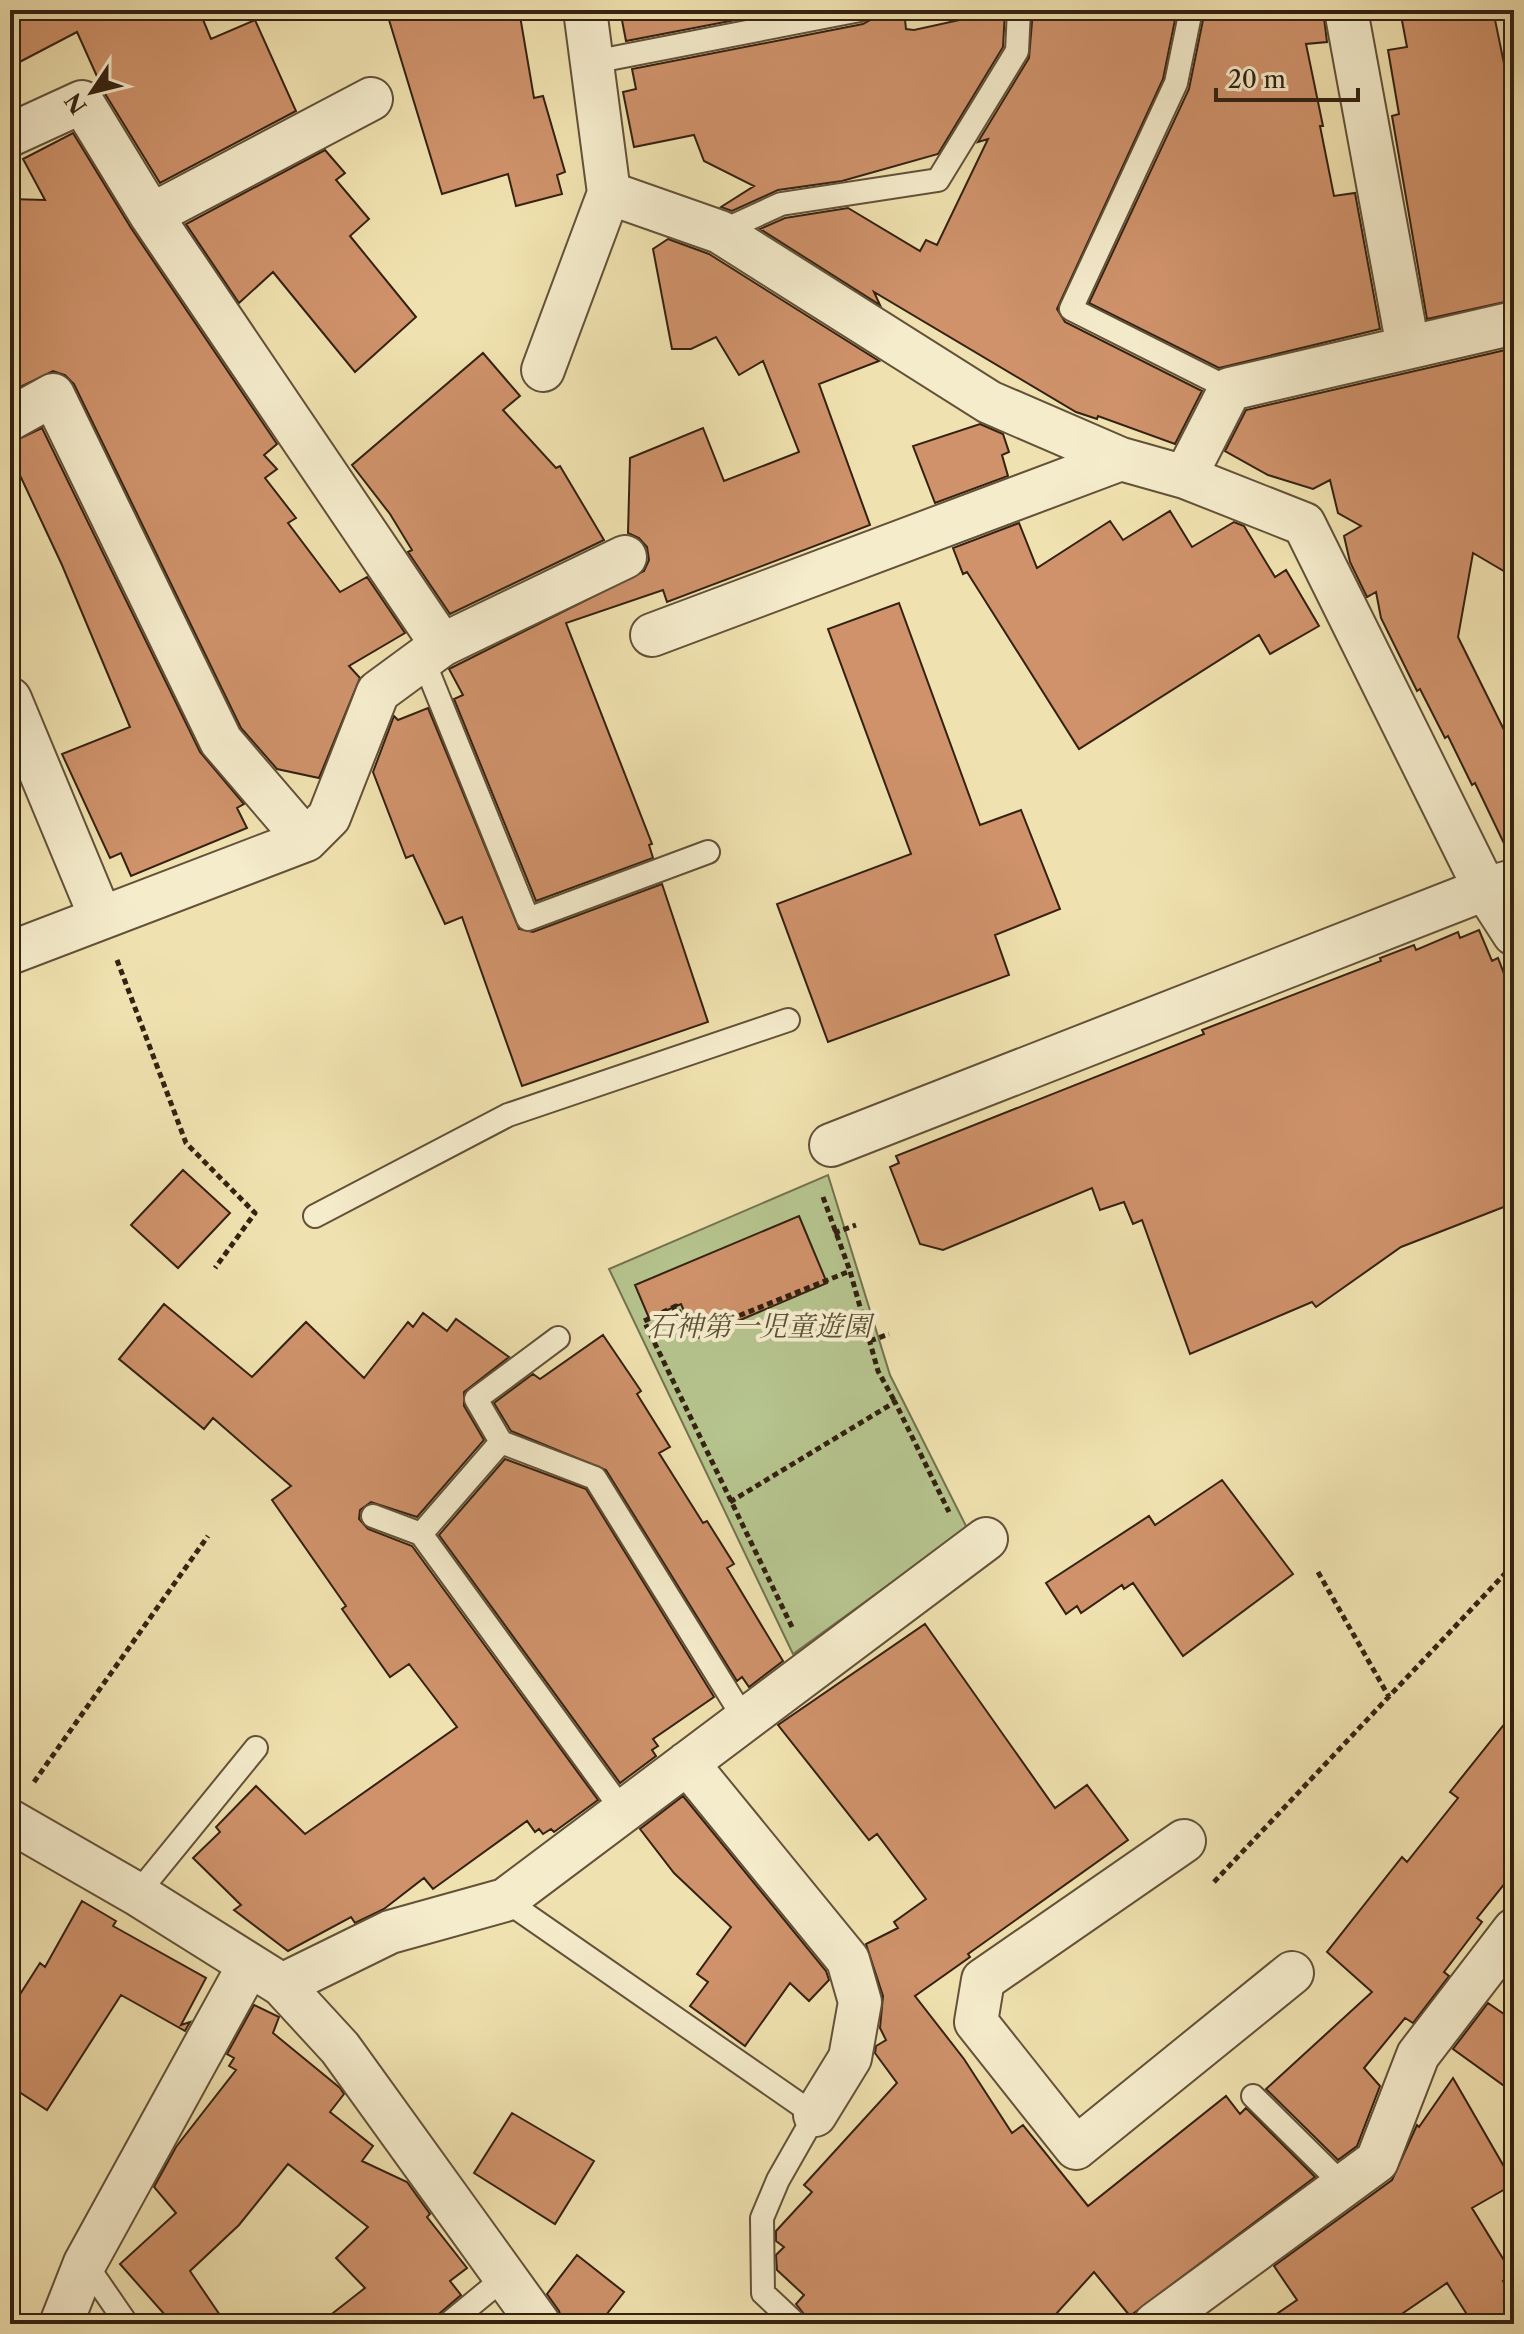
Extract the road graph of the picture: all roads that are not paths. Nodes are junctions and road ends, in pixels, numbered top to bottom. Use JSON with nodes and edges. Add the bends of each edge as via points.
{"nodes":[{"id":1,"x":585,"y":10,"type":"edge"},
{"id":2,"x":860,"y":10,"type":"edge"},
{"id":3,"x":1019,"y":10,"type":"edge"},
{"id":4,"x":1191,"y":10,"type":"edge"},
{"id":5,"x":1346,"y":10,"type":"edge"},
{"id":6,"x":593,"y":62,"type":"junction"},
{"id":7,"x":371,"y":99,"type":"dead end"},
{"id":8,"x":10,"y":135,"type":"edge"},
{"id":9,"x":609,"y":193,"type":"junction"},
{"id":10,"x":151,"y":215,"type":"junction"},
{"id":11,"x":720,"y":232,"type":"junction"},
{"id":12,"x":1514,"y":323,"type":"edge"},
{"id":13,"x":1408,"y":347,"type":"junction"},
{"id":14,"x":543,"y":370,"type":"dead end"},
{"id":15,"x":1230,"y":389,"type":"junction"},
{"id":16,"x":10,"y":419,"type":"edge"},
{"id":17,"x":1121,"y":459,"type":"junction"},
{"id":18,"x":1185,"y":477,"type":"junction"},
{"id":19,"x":625,"y":557,"type":"dead end"},
{"id":20,"x":652,"y":635,"type":"dead end"},
{"id":21,"x":432,"y":652,"type":"junction"},
{"id":22,"x":10,"y":699,"type":"edge"},
{"id":23,"x":306,"y":840,"type":"junction"},
{"id":24,"x":708,"y":852,"type":"dead end"},
{"id":25,"x":1499,"y":885,"type":"edge"},
{"id":26,"x":101,"y":918,"type":"junction"},
{"id":27,"x":1514,"y":934,"type":"edge"},
{"id":28,"x":10,"y":953,"type":"edge"},
{"id":29,"x":788,"y":1020,"type":"dead end"},
{"id":30,"x":831,"y":1145,"type":"dead end"},
{"id":31,"x":315,"y":1216,"type":"dead end"},
{"id":32,"x":558,"y":1338,"type":"dead end"},
{"id":33,"x":501,"y":1442,"type":"junction"},
{"id":34,"x":373,"y":1516,"type":"dead end"},
{"id":35,"x":971,"y":1532,"type":"road end"},
{"id":36,"x":421,"y":1534,"type":"junction"},
{"id":37,"x":745,"y":1720,"type":"junction"},
{"id":38,"x":256,"y":1748,"type":"dead end"},
{"id":39,"x":687,"y":1763,"type":"junction"},
{"id":40,"x":19,"y":1806,"type":"edge"},
{"id":41,"x":623,"y":1811,"type":"junction"},
{"id":42,"x":1184,"y":1841,"type":"dead end"},
{"id":43,"x":137,"y":1894,"type":"junction"},
{"id":44,"x":505,"y":1900,"type":"junction"},
{"id":45,"x":1514,"y":1930,"type":"edge"},
{"id":46,"x":1292,"y":1973,"type":"dead end"},
{"id":47,"x":265,"y":1975,"type":"junction"},
{"id":48,"x":1253,"y":2096,"type":"dead end"},
{"id":49,"x":815,"y":2115,"type":"junction"},
{"id":50,"x":1342,"y":2184,"type":"junction"},
{"id":51,"x":85,"y":2263,"type":"junction"},
{"id":52,"x":505,"y":2277,"type":"junction"},
{"id":53,"x":61,"y":2324,"type":"edge"},
{"id":54,"x":127,"y":2324,"type":"edge"},
{"id":55,"x":448,"y":2324,"type":"edge"},
{"id":56,"x":539,"y":2324,"type":"edge"},
{"id":57,"x":796,"y":2324,"type":"edge"},
{"id":58,"x":1155,"y":2324,"type":"edge"}],
"edges":[{"from":1,"to":6,"type":"street"},
{"from":2,"to":6,"type":"lane"},
{"from":3,"to":11,"type":"lane","via":[[1017,51],[938,180],[781,204]]},
{"from":4,"to":15,"type":"lane","via":[[1176,83],[1071,309]]},
{"from":5,"to":13,"type":"street"},
{"from":6,"to":9,"type":"street"},
{"from":7,"to":10,"type":"street"},
{"from":8,"to":10,"type":"street","via":[[82,102]]},
{"from":9,"to":11,"type":"street"},
{"from":9,"to":14,"type":"street"},
{"from":10,"to":21,"type":"street"},
{"from":11,"to":17,"type":"street","via":[[989,402]]},
{"from":12,"to":13,"type":"street"},
{"from":13,"to":15,"type":"street"},
{"from":15,"to":18,"type":"street"},
{"from":16,"to":23,"type":"street","via":[[53,395],[221,741]]},
{"from":17,"to":18,"type":"street"},
{"from":17,"to":20,"type":"street"},
{"from":18,"to":25,"type":"street","via":[[1304,524]]},
{"from":19,"to":21,"type":"street"},
{"from":21,"to":23,"type":"street","via":[[378,692],[329,817]]},
{"from":21,"to":24,"type":"lane","via":[[528,919]]},
{"from":22,"to":26,"type":"street"},
{"from":23,"to":26,"type":"street"},
{"from":25,"to":27,"type":"street"},
{"from":25,"to":30,"type":"street"},
{"from":26,"to":28,"type":"street"},
{"from":29,"to":31,"type":"lane","via":[[508,1115]]},
{"from":32,"to":33,"type":"lane","via":[[476,1399]]},
{"from":33,"to":36,"type":"lane"},
{"from":33,"to":37,"type":"lane","via":[[595,1478]]},
{"from":34,"to":36,"type":"lane"},
{"from":35,"to":37,"type":"street"},
{"from":36,"to":41,"type":"lane"},
{"from":37,"to":39,"type":"street"},
{"from":38,"to":43,"type":"lane"},
{"from":39,"to":41,"type":"street"},
{"from":39,"to":49,"type":"street","via":[[848,1960],[860,2002],[850,2058]]},
{"from":40,"to":43,"type":"street"},
{"from":41,"to":44,"type":"street"},
{"from":42,"to":46,"type":"street","via":[[983,1980],[976,2022],[1076,2148]]},
{"from":43,"to":47,"type":"street"},
{"from":44,"to":47,"type":"street"},
{"from":44,"to":49,"type":"lane"},
{"from":45,"to":50,"type":"street","via":[[1418,2055],[1377,2161]]},
{"from":47,"to":51,"type":"street"},
{"from":47,"to":52,"type":"street","via":[[340,2048]]},
{"from":48,"to":50,"type":"lane"},
{"from":49,"to":57,"type":"lane","via":[[762,2218],[763,2293]]},
{"from":50,"to":58,"type":"street"},
{"from":51,"to":53,"type":"street"},
{"from":51,"to":54,"type":"lane"},
{"from":52,"to":55,"type":"lane"},
{"from":52,"to":56,"type":"street"}]}
